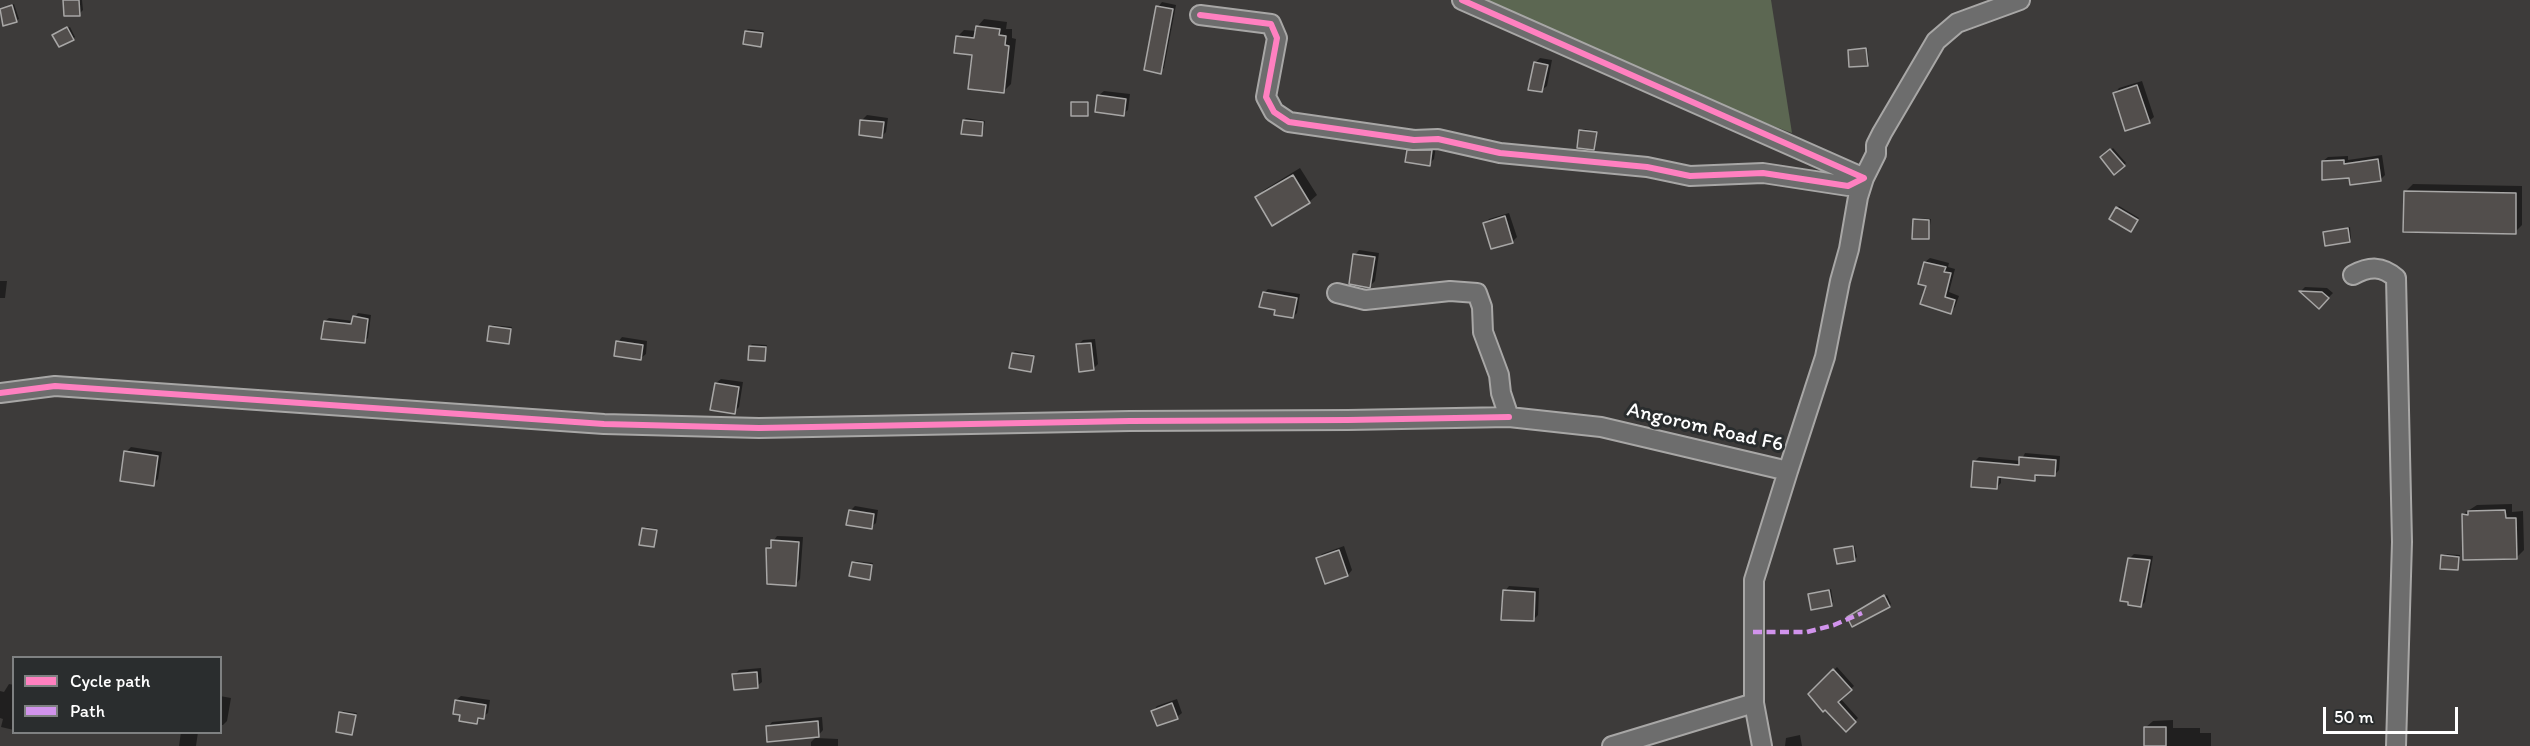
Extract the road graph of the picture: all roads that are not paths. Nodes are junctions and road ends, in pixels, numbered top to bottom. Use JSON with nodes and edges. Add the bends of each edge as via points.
{"nodes":[{"id":1,"x":1462,"y":0,"type":"edge"},
{"id":2,"x":2020,"y":0,"type":"edge"},
{"id":3,"x":1200,"y":15,"type":"dead end"},
{"id":4,"x":1864,"y":178,"type":"junction"},
{"id":5,"x":2353,"y":275,"type":"dead end"},
{"id":6,"x":1337,"y":292,"type":"dead end"},
{"id":7,"x":0,"y":393,"type":"edge"},
{"id":8,"x":1509,"y":417,"type":"junction"},
{"id":9,"x":1788,"y":471,"type":"junction"},
{"id":10,"x":1754,"y":703,"type":"junction"},
{"id":11,"x":1612,"y":746,"type":"edge"},
{"id":12,"x":1762,"y":746,"type":"edge"},
{"id":13,"x":2396,"y":746,"type":"edge"}],
"edges":[{"from":1,"to":4,"type":"street"},
{"from":2,"to":4,"type":"street","name":"Angorom Road F6","via":[[1957,23],[1936,40],[1882,133]]},
{"from":3,"to":4,"type":"street","via":[[1271,24],[1277,38],[1266,97],[1274,112],[1289,122],[1414,140],[1438,139],[1500,153],[1690,176],[1763,173],[1848,186]]},
{"from":4,"to":9,"type":"street","name":"Angorom Road F6","via":[[1825,357]]},
{"from":5,"to":13,"type":"street","via":[[2365,268],[2385,268],[2396,278],[2402,542]]},
{"from":6,"to":8,"type":"street","via":[[1365,300],[1450,291],[1477,293]]},
{"from":7,"to":8,"type":"street","name":"Angorom Road F6","via":[[55,386],[604,424],[759,428]]},
{"from":8,"to":9,"type":"street","name":"Angorom Road F6","via":[[1600,427]]},
{"from":9,"to":10,"type":"street","via":[[1754,580]]},
{"from":10,"to":11,"type":"street"},
{"from":10,"to":12,"type":"street"}]}
